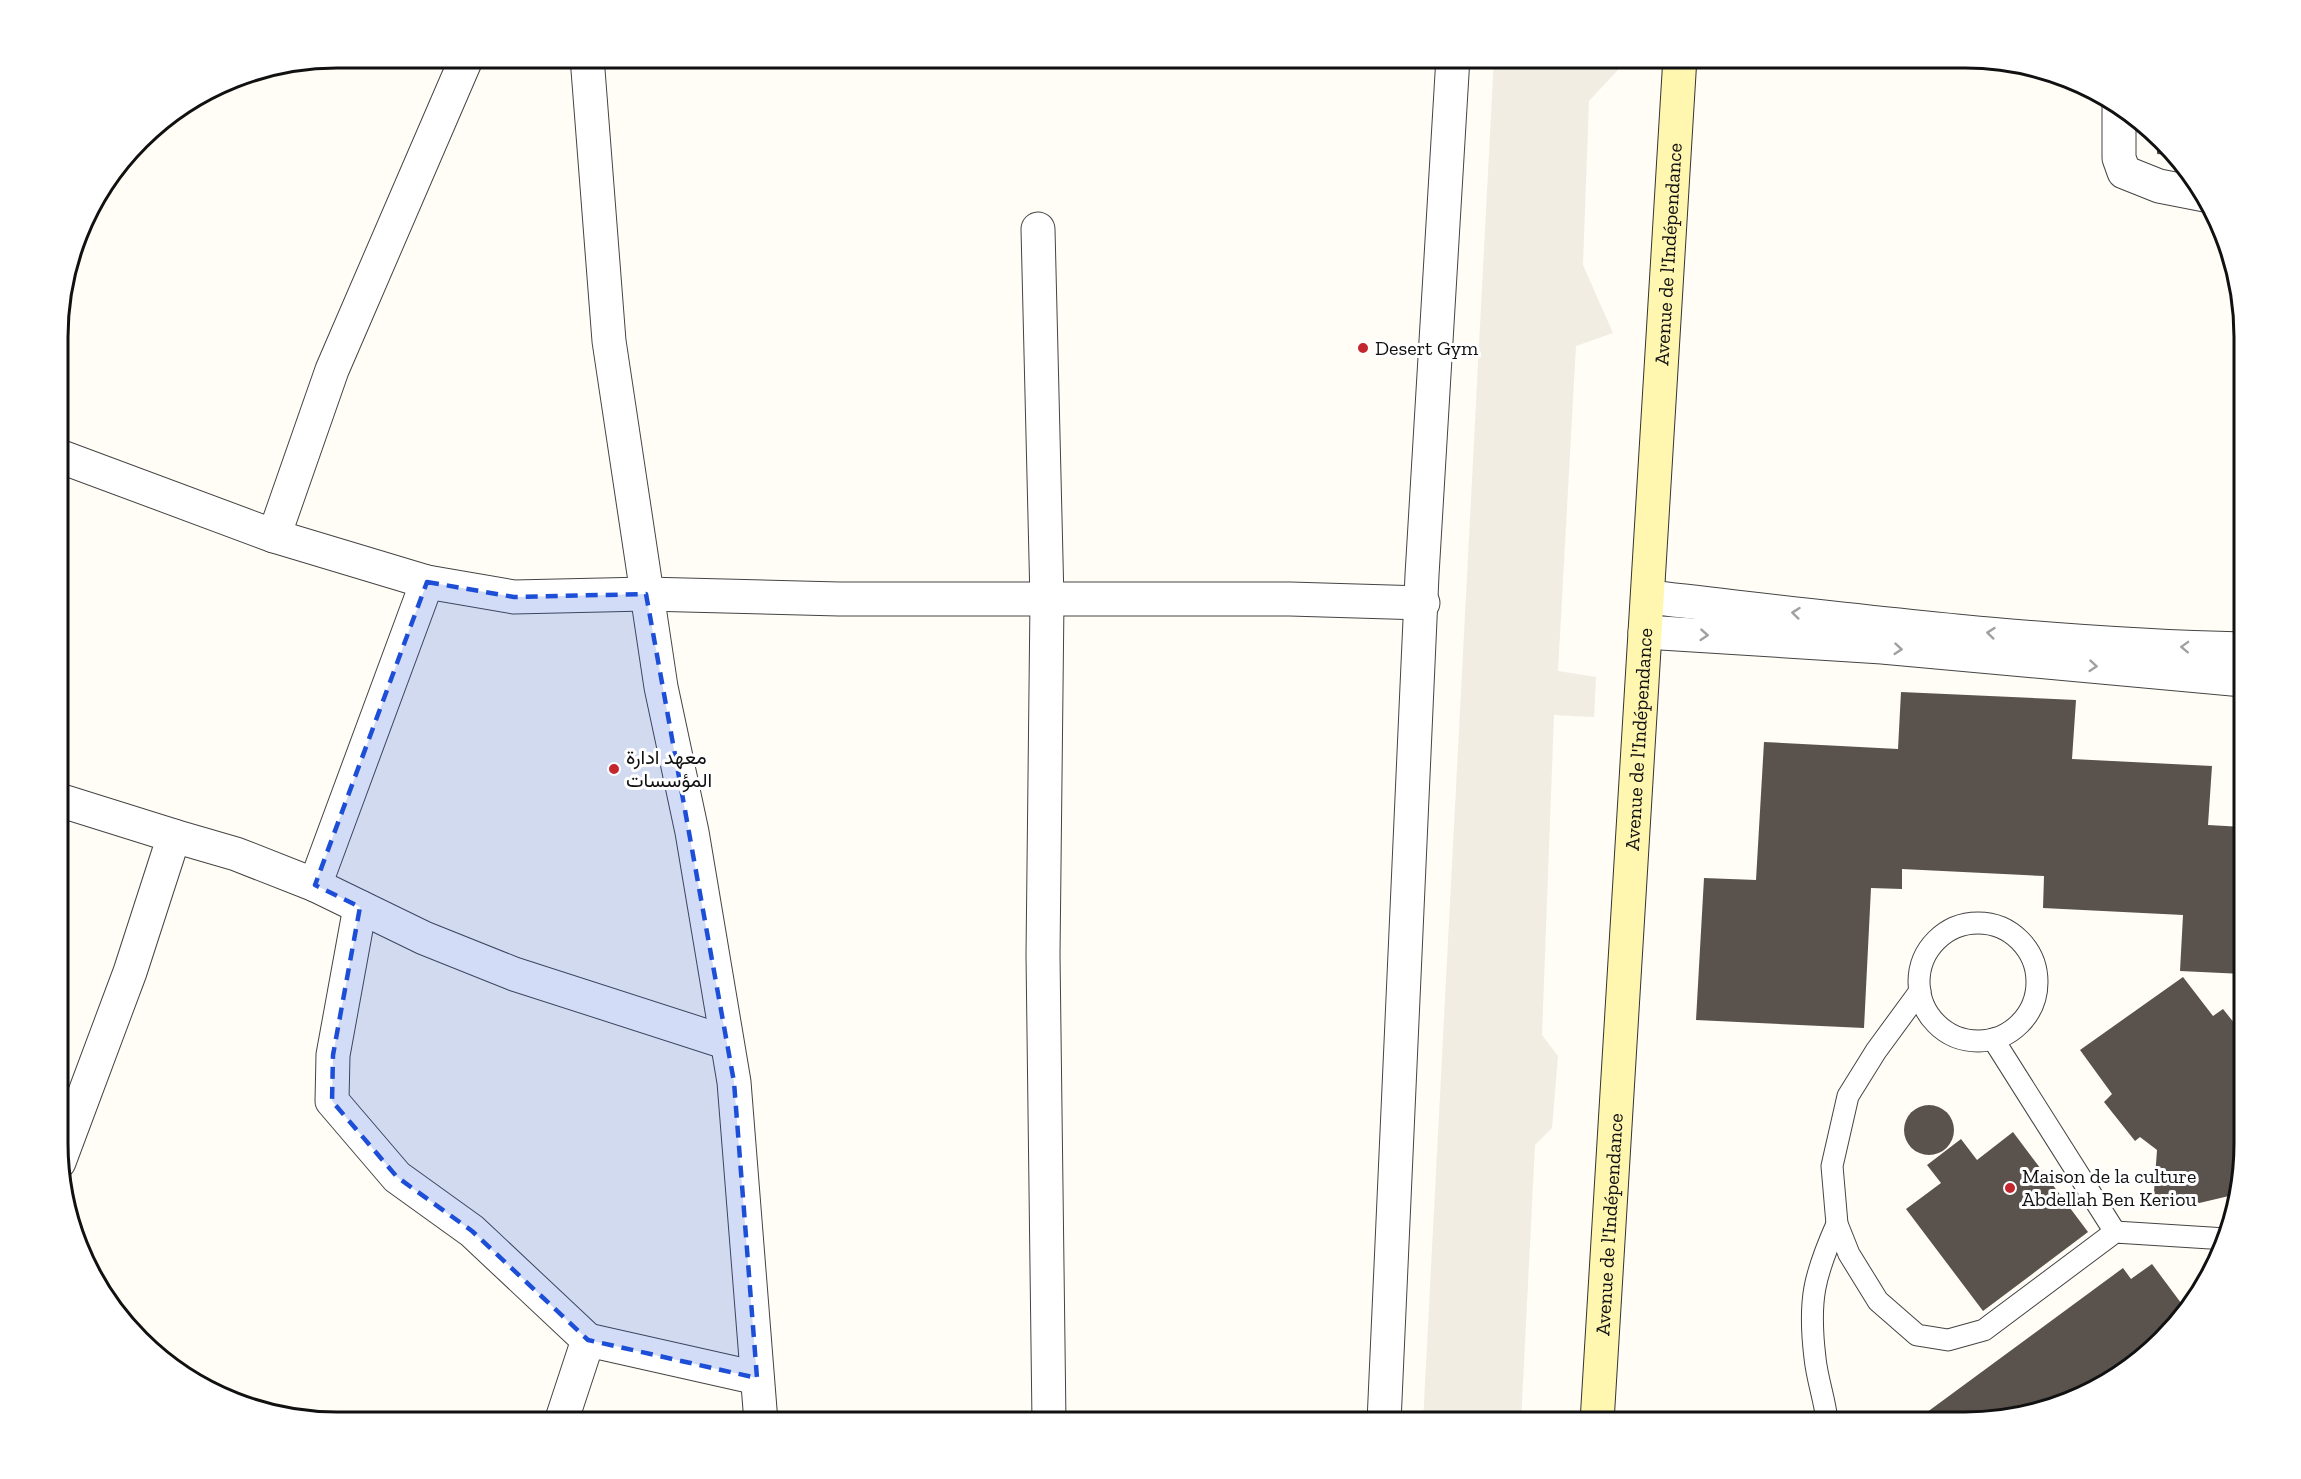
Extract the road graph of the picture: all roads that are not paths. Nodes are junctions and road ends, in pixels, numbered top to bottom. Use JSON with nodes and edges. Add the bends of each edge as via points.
{"nodes":[{"id":1,"x":462,"y":68,"type":"edge"},
{"id":2,"x":588,"y":68,"type":"edge"},
{"id":3,"x":1452,"y":68,"type":"edge"},
{"id":4,"x":1679,"y":68,"type":"edge"},
{"id":5,"x":2119,"y":117,"type":"edge"},
{"id":6,"x":2191,"y":192,"type":"edge"},
{"id":7,"x":1038,"y":229,"type":"dead end"},
{"id":8,"x":68,"y":459,"type":"edge"},
{"id":9,"x":274,"y":536,"type":"junction"},
{"id":10,"x":427,"y":582,"type":"junction"},
{"id":11,"x":646,"y":594,"type":"junction"},
{"id":12,"x":1648,"y":597,"type":"junction"},
{"id":13,"x":1047,"y":600,"type":"junction"},
{"id":14,"x":1422,"y":603,"type":"junction"},
{"id":15,"x":1646,"y":632,"type":"junction"},
{"id":16,"x":2234,"y":649,"type":"edge"},
{"id":17,"x":2234,"y":680,"type":"edge"},
{"id":18,"x":68,"y":803,"type":"edge"},
{"id":19,"x":174,"y":836,"type":"junction"},
{"id":20,"x":315,"y":885,"type":"junction"},
{"id":21,"x":360,"y":907,"type":"junction"},
{"id":22,"x":1920,"y":991,"type":"junction"},
{"id":23,"x":1993,"y":1039,"type":"junction"},
{"id":24,"x":725,"y":1042,"type":"junction"},
{"id":25,"x":68,"y":1138,"type":"edge"},
{"id":26,"x":1837,"y":1224,"type":"junction"},
{"id":27,"x":2115,"y":1232,"type":"junction"},
{"id":28,"x":2216,"y":1238,"type":"edge"},
{"id":29,"x":588,"y":1340,"type":"junction"},
{"id":30,"x":757,"y":1378,"type":"junction"},
{"id":31,"x":564,"y":1412,"type":"edge"},
{"id":32,"x":760,"y":1412,"type":"edge"},
{"id":33,"x":1050,"y":1412,"type":"edge"},
{"id":34,"x":1384,"y":1412,"type":"edge"},
{"id":35,"x":1598,"y":1412,"type":"edge"},
{"id":36,"x":1825,"y":1412,"type":"edge"}],
"edges":[{"from":1,"to":9,"type":"street","via":[[332,370]]},
{"from":2,"to":11,"type":"street","via":[[609,341]]},
{"from":3,"to":14,"type":"street"},
{"from":4,"to":12,"type":"main road","name":"Avenue de l'Indépendance"},
{"from":5,"to":6,"type":"street","via":[[2119,158],[2124,171],[2159,186]]},
{"from":7,"to":13,"type":"street"},
{"from":8,"to":9,"type":"street"},
{"from":9,"to":10,"type":"street"},
{"from":10,"to":11,"type":"street","via":[[514,597]]},
{"from":10,"to":20,"type":"street"},
{"from":11,"to":13,"type":"street"},
{"from":11,"to":24,"type":"street","via":[[692,832]]},
{"from":12,"to":15,"type":"main road","name":"Avenue de l'Indépendance"},
{"from":16,"to":12,"type":"street","one_way":true,"via":[[2018,635]]},
{"from":13,"to":14,"type":"street"},
{"from":13,"to":33,"type":"street","via":[[1043,955]]},
{"from":14,"to":34,"type":"street"},
{"from":15,"to":17,"type":"street","one_way":true,"via":[[1882,647]]},
{"from":15,"to":35,"type":"main road","name":"Avenue de l'Indépendance"},
{"from":18,"to":19,"type":"street"},
{"from":19,"to":20,"type":"street","via":[[236,854]]},
{"from":19,"to":25,"type":"street","via":[[130,972]]},
{"from":20,"to":21,"type":"street"},
{"from":21,"to":24,"type":"street","via":[[514,974]]},
{"from":21,"to":29,"type":"street","via":[[333,1055],[332,1101],[397,1177],[472,1231]]},
{"from":22,"to":23,"type":"lane","via":[[1926,1009],[1938,1025],[1954,1036],[1973,1041]]},
{"from":22,"to":23,"type":"lane","via":[[1926,953],[1947,933],[1974,922],[2011,932],[2025,945],[2034,962],[2038,981],[2035,1000],[2011,1031]]},
{"from":22,"to":26,"type":"lane","via":[[1848,1096],[1832,1166]]},
{"from":23,"to":27,"type":"lane"},
{"from":24,"to":30,"type":"street","via":[[736,1104]]},
{"from":26,"to":27,"type":"lane","via":[[1849,1254],[1878,1301],[1917,1335],[1948,1340],[1984,1330]]},
{"from":26,"to":36,"type":"lane","via":[[1819,1265],[1811,1303],[1815,1360]]},
{"from":27,"to":28,"type":"lane"},
{"from":29,"to":30,"type":"street"},
{"from":29,"to":31,"type":"street"},
{"from":30,"to":32,"type":"street"}]}
